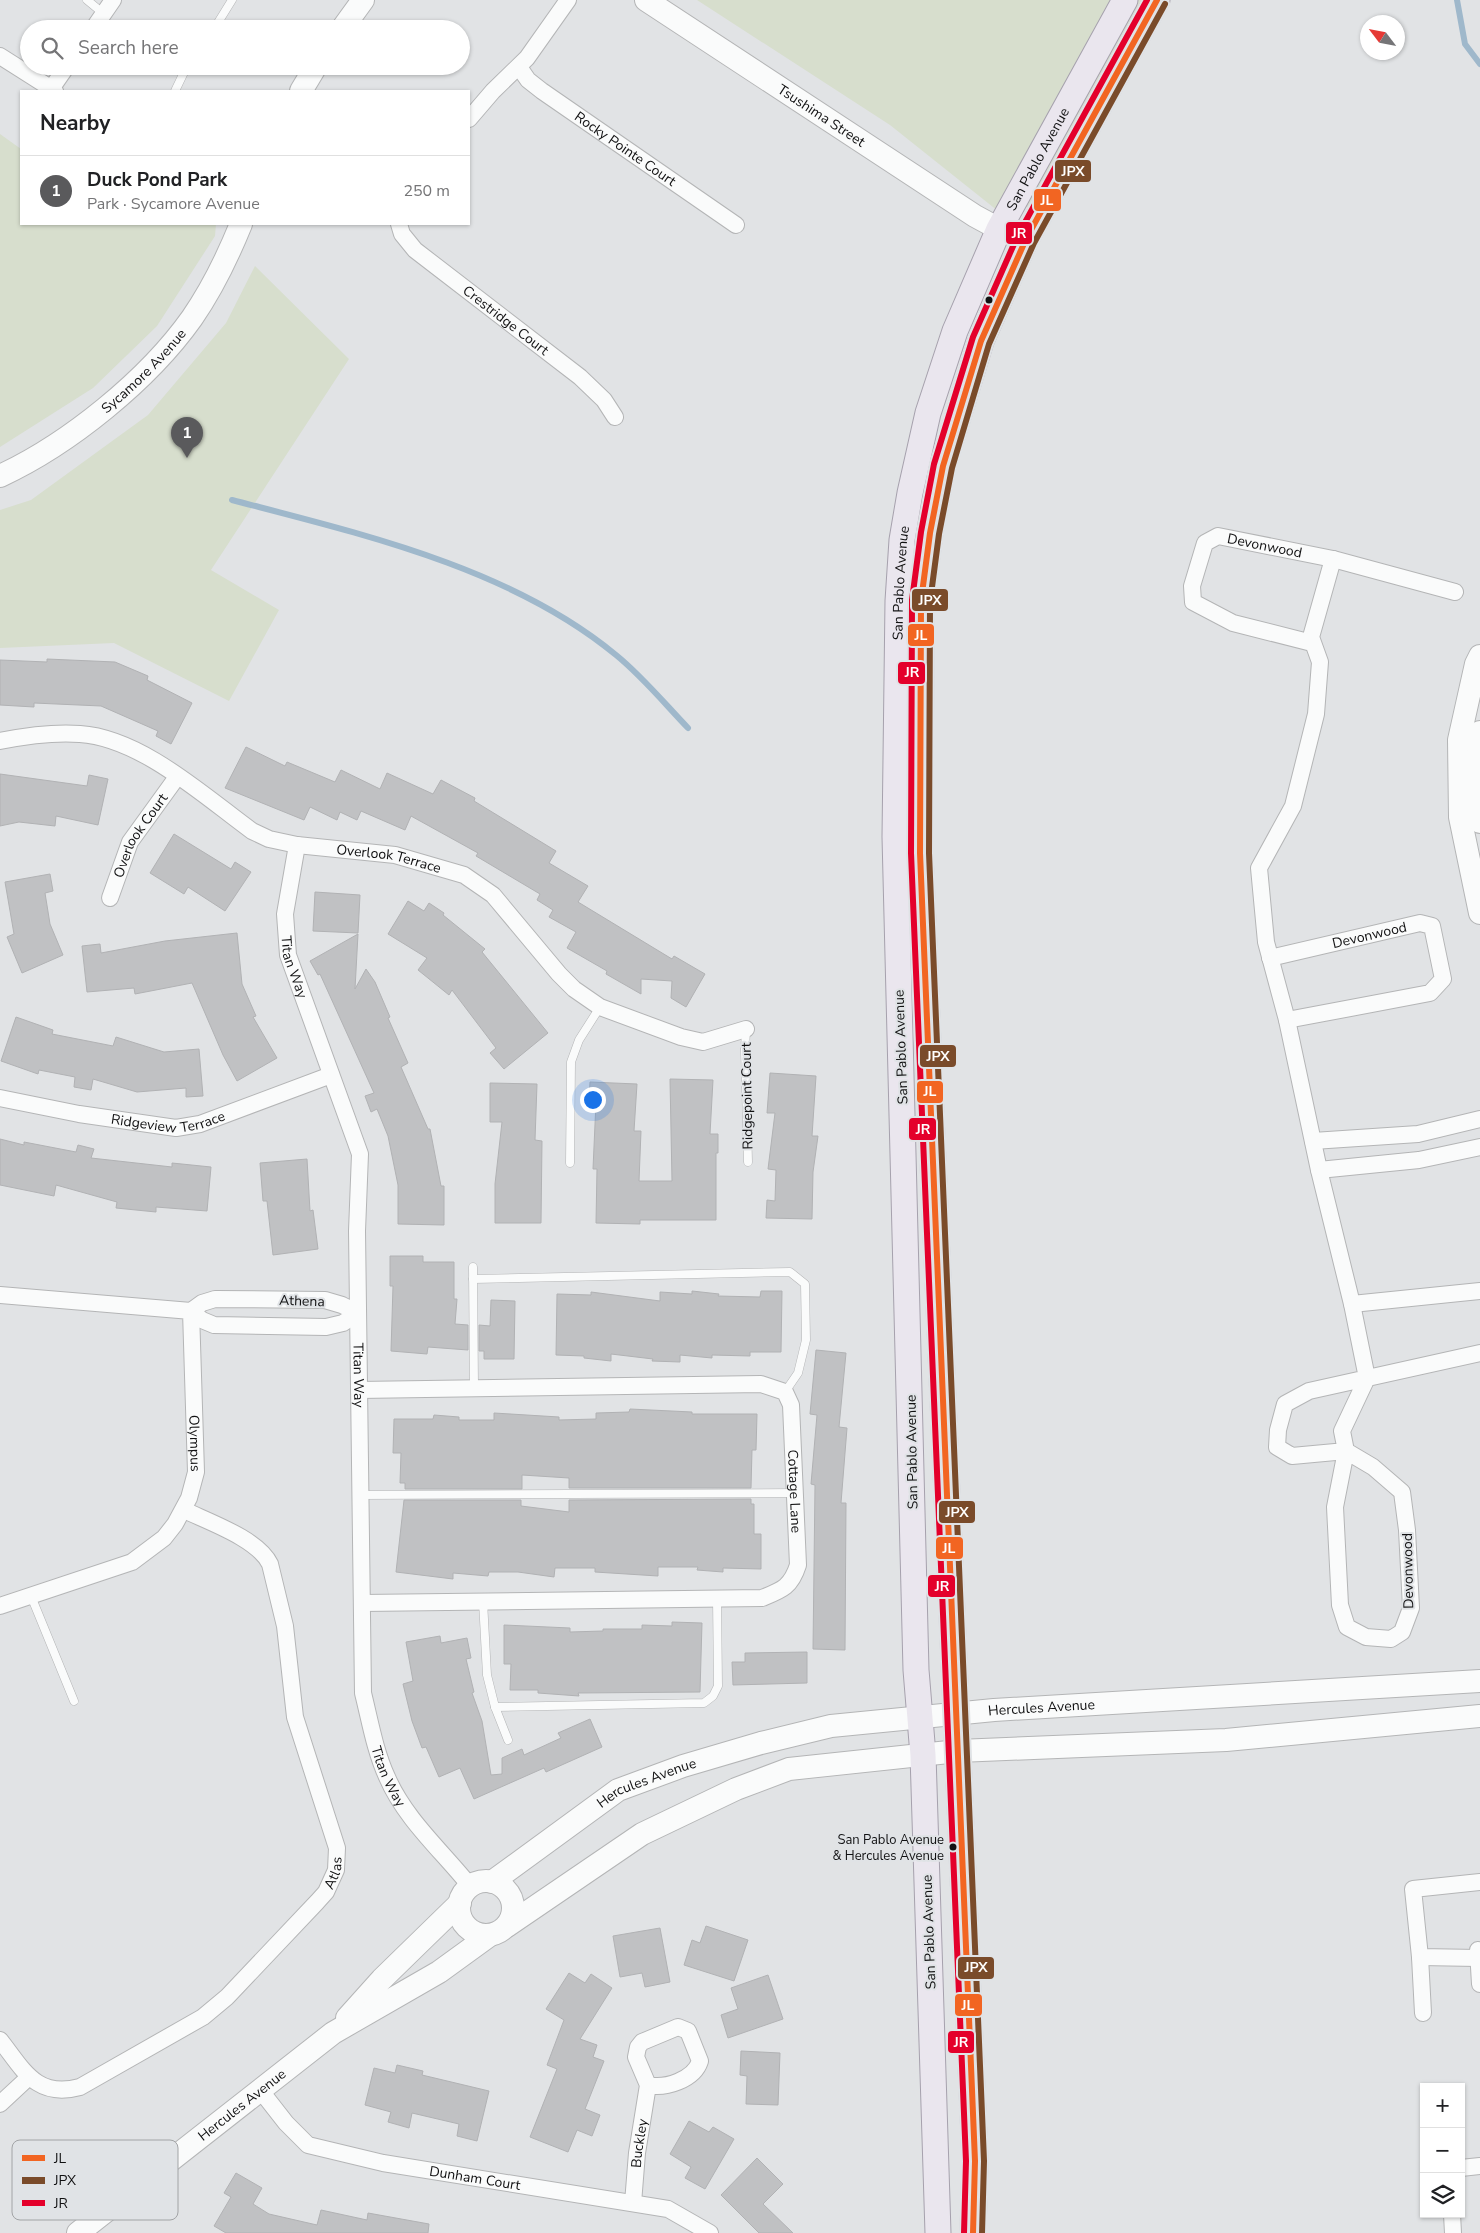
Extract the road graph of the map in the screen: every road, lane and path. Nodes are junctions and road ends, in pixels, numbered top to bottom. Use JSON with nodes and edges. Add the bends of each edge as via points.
{"nodes":[{"id":1,"x":86,"y":0,"type":"edge"},
{"id":2,"x":232,"y":0,"type":"edge"},
{"id":3,"x":363,"y":0,"type":"edge"},
{"id":4,"x":568,"y":0,"type":"edge"},
{"id":5,"x":646,"y":0,"type":"edge"},
{"id":6,"x":1125,"y":0,"type":"edge"},
{"id":7,"x":1157,"y":0,"type":"edge"},
{"id":8,"x":109,"y":7,"type":"edge"},
{"id":9,"x":100,"y":20,"type":"edge"},
{"id":10,"x":220,"y":20,"type":"edge"},
{"id":11,"x":349,"y":20,"type":"edge"},
{"id":12,"x":0,"y":56,"type":"edge"},
{"id":13,"x":519,"y":67,"type":"junction"},
{"id":14,"x":20,"y":69,"type":"edge"},
{"id":15,"x":30,"y":75,"type":"edge"},
{"id":16,"x":62,"y":75,"type":"edge"},
{"id":17,"x":183,"y":75,"type":"edge"},
{"id":18,"x":311,"y":75,"type":"edge"},
{"id":19,"x":53,"y":90,"type":"edge"},
{"id":20,"x":175,"y":90,"type":"edge"},
{"id":21,"x":302,"y":90,"type":"edge"},
{"id":22,"x":470,"y":118,"type":"edge"},
{"id":23,"x":241,"y":225,"type":"edge"},
{"id":24,"x":399,"y":225,"type":"edge"},
{"id":25,"x":736,"y":225,"type":"dead end"},
{"id":26,"x":999,"y":229,"type":"junction"},
{"id":27,"x":615,"y":417,"type":"dead end"},
{"id":28,"x":0,"y":476,"type":"edge"},
{"id":29,"x":1333,"y":559,"type":"junction"},
{"id":30,"x":1454,"y":592,"type":"dead end"},
{"id":31,"x":1312,"y":643,"type":"junction"},
{"id":32,"x":1480,"y":656,"type":"edge"},
{"id":33,"x":1480,"y":732,"type":"edge"},
{"id":34,"x":0,"y":741,"type":"edge"},
{"id":35,"x":178,"y":777,"type":"junction"},
{"id":36,"x":1480,"y":822,"type":"edge"},
{"id":37,"x":297,"y":845,"type":"junction"},
{"id":38,"x":110,"y":898,"type":"dead end"},
{"id":39,"x":1480,"y":913,"type":"edge"},
{"id":40,"x":1270,"y":958,"type":"junction"},
{"id":41,"x":600,"y":1007,"type":"junction"},
{"id":42,"x":1287,"y":1020,"type":"junction"},
{"id":43,"x":746,"y":1029,"type":"joint"},
{"id":44,"x":331,"y":1075,"type":"junction"},
{"id":45,"x":0,"y":1098,"type":"edge"},
{"id":46,"x":1480,"y":1119,"type":"edge"},
{"id":47,"x":1312,"y":1141,"type":"junction"},
{"id":48,"x":1480,"y":1147,"type":"edge"},
{"id":49,"x":748,"y":1162,"type":"dead end"},
{"id":50,"x":570,"y":1163,"type":"dead end"},
{"id":51,"x":1319,"y":1170,"type":"junction"},
{"id":52,"x":473,"y":1267,"type":"dead end"},
{"id":53,"x":473,"y":1279,"type":"junction"},
{"id":54,"x":1480,"y":1291,"type":"edge"},
{"id":55,"x":0,"y":1295,"type":"edge"},
{"id":56,"x":1352,"y":1304,"type":"junction"},
{"id":57,"x":192,"y":1311,"type":"junction"},
{"id":58,"x":358,"y":1312,"type":"junction"},
{"id":59,"x":1480,"y":1353,"type":"edge"},
{"id":60,"x":1367,"y":1378,"type":"junction"},
{"id":61,"x":474,"y":1387,"type":"junction"},
{"id":62,"x":359,"y":1390,"type":"junction"},
{"id":63,"x":785,"y":1392,"type":"junction"},
{"id":64,"x":1346,"y":1451,"type":"junction"},
{"id":65,"x":795,"y":1493,"type":"junction"},
{"id":66,"x":361,"y":1496,"type":"junction"},
{"id":67,"x":184,"y":1510,"type":"junction"},
{"id":68,"x":31,"y":1596,"type":"junction"},
{"id":69,"x":717,"y":1598,"type":"junction"},
{"id":70,"x":483,"y":1601,"type":"junction"},
{"id":71,"x":362,"y":1603,"type":"junction"},
{"id":72,"x":0,"y":1606,"type":"edge"},
{"id":73,"x":1480,"y":1680,"type":"edge"},
{"id":74,"x":74,"y":1701,"type":"dead end"},
{"id":75,"x":495,"y":1707,"type":"junction"},
{"id":76,"x":955,"y":1713,"type":"junction"},
{"id":77,"x":919,"y":1716,"type":"junction"},
{"id":78,"x":1480,"y":1716,"type":"edge"},
{"id":79,"x":508,"y":1740,"type":"dead end"},
{"id":80,"x":958,"y":1751,"type":"junction"},
{"id":81,"x":923,"y":1755,"type":"junction"},
{"id":82,"x":1480,"y":1882,"type":"edge"},
{"id":83,"x":474,"y":1890,"type":"junction"},
{"id":84,"x":498,"y":1931,"type":"junction"},
{"id":85,"x":1479,"y":1954,"type":"edge"},
{"id":86,"x":1420,"y":1957,"type":"junction"},
{"id":87,"x":1480,"y":1984,"type":"edge"},
{"id":88,"x":1423,"y":2013,"type":"dead end"},
{"id":89,"x":333,"y":2033,"type":"junction"},
{"id":90,"x":0,"y":2040,"type":"edge"},
{"id":91,"x":29,"y":2077,"type":"junction"},
{"id":92,"x":648,"y":2085,"type":"dead end"},
{"id":93,"x":261,"y":2091,"type":"junction"},
{"id":94,"x":0,"y":2104,"type":"edge"},
{"id":95,"x":178,"y":2155,"type":"edge"},
{"id":96,"x":1480,"y":2166,"type":"edge"},
{"id":97,"x":1465,"y":2168,"type":"edge"},
{"id":98,"x":633,"y":2203,"type":"junction"},
{"id":99,"x":1452,"y":2218,"type":"edge"},
{"id":100,"x":95,"y":2220,"type":"edge"},
{"id":101,"x":78,"y":2233,"type":"edge"},
{"id":102,"x":710,"y":2233,"type":"edge"},
{"id":103,"x":938,"y":2233,"type":"edge"},
{"id":104,"x":973,"y":2233,"type":"edge"},
{"id":105,"x":1453,"y":2233,"type":"edge"}],
"edges":[{"from":1,"to":8,"type":"lane"},
{"from":2,"to":10,"type":"lane"},
{"from":3,"to":11,"type":"street"},
{"from":4,"to":13,"type":"street"},
{"from":5,"to":26,"type":"street","name":"Tsushima Street"},
{"from":6,"to":26,"type":"main road","name":"San Pablo Avenue"},
{"from":7,"to":76,"type":"main road","name":"San Pablo Avenue","via":[[1026,239],[981,341],[943,466],[921,601],[920,853]]},
{"from":8,"to":9,"type":"street"},
{"from":12,"to":14,"type":"street"},
{"from":13,"to":22,"type":"street"},
{"from":13,"to":25,"type":"street","name":"Rocky Pointe Court","via":[[542,91]]},
{"from":15,"to":19,"type":"street"},
{"from":16,"to":19,"type":"street"},
{"from":17,"to":20,"type":"lane"},
{"from":18,"to":21,"type":"street"},
{"from":23,"to":28,"type":"street","name":"Sycamore Avenue","via":[[228,255],[192,318],[141,376],[104,410],[54,446]]},
{"from":24,"to":27,"type":"street","name":"Crestridge Court","via":[[415,250],[584,381],[604,400]]},
{"from":26,"to":77,"type":"main road","name":"San Pablo Avenue","via":[[955,331],[928,413],[902,540],[898,600],[895,837]]},
{"from":29,"to":30,"type":"street","name":"Devonwood"},
{"from":29,"to":31,"type":"street","via":[[1310,638]]},
{"from":29,"to":31,"type":"street","name":"Devonwood","via":[[1218,536],[1205,543],[1192,586],[1194,602],[1233,624]]},
{"from":31,"to":40,"type":"street","via":[[1320,662],[1316,714],[1292,806],[1259,868]]},
{"from":32,"to":39,"type":"street","via":[[1459,740],[1460,816]]},
{"from":33,"to":36,"type":"street"},
{"from":34,"to":35,"type":"street","name":"Overlook Terrace","via":[[82,734],[110,740],[140,752]]},
{"from":35,"to":37,"type":"street","name":"Overlook Terrace","via":[[252,831],[269,839]]},
{"from":35,"to":38,"type":"street","name":"Overlook Court","via":[[130,842]]},
{"from":37,"to":41,"type":"street","name":"Overlook Terrace","via":[[395,855],[464,875],[493,895],[574,990]]},
{"from":37,"to":44,"type":"street","name":"Titan Way","via":[[285,914],[288,955]]},
{"from":40,"to":42,"type":"street"},
{"from":40,"to":42,"type":"street","name":"Devonwood","via":[[1420,922],[1432,926],[1443,979],[1430,993]]},
{"from":41,"to":43,"type":"street","name":"Overlook Terrace","via":[[703,1042]]},
{"from":41,"to":50,"type":"lane","via":[[571,1062]]},
{"from":42,"to":47,"type":"street"},
{"from":43,"to":49,"type":"lane","name":"Ridgepoint Court"},
{"from":44,"to":45,"type":"street","name":"Ridgeview Terrace","via":[[200,1124],[176,1128]]},
{"from":44,"to":58,"type":"street","name":"Titan Way","via":[[360,1154]]},
{"from":46,"to":47,"type":"street","via":[[1418,1134]]},
{"from":47,"to":51,"type":"street"},
{"from":48,"to":51,"type":"street","via":[[1419,1160]]},
{"from":51,"to":56,"type":"street"},
{"from":52,"to":53,"type":"lane"},
{"from":53,"to":61,"type":"lane"},
{"from":53,"to":63,"type":"lane","via":[[790,1272],[804,1284],[806,1340],[798,1373]]},
{"from":54,"to":56,"type":"street"},
{"from":55,"to":57,"type":"street","name":"Athena"},
{"from":56,"to":60,"type":"street"},
{"from":57,"to":58,"type":"street","name":"Athena","via":[[202,1302],[215,1299],[325,1300]]},
{"from":57,"to":58,"type":"street","name":"Athena","via":[[214,1325],[326,1327],[343,1323]]},
{"from":57,"to":67,"type":"street","name":"Olympus","via":[[196,1459],[193,1485]]},
{"from":58,"to":62,"type":"street","name":"Titan Way"},
{"from":59,"to":60,"type":"street"},
{"from":60,"to":64,"type":"street","name":"Devonwood","via":[[1342,1431]]},
{"from":60,"to":64,"type":"street","via":[[1309,1391],[1285,1404],[1277,1447],[1292,1456]]},
{"from":61,"to":62,"type":"street"},
{"from":61,"to":63,"type":"street","via":[[761,1384]]},
{"from":62,"to":66,"type":"street","name":"Titan Way"},
{"from":63,"to":65,"type":"street","name":"Cottage Lane","via":[[791,1405]]},
{"from":64,"to":64,"type":"street","name":"Devonwood","via":[[1373,1466],[1402,1492],[1408,1530],[1411,1608],[1402,1632],[1391,1639],[1366,1637],[1347,1627],[1340,1605],[1335,1507]]},
{"from":65,"to":66,"type":"lane"},
{"from":65,"to":69,"type":"street","name":"Cottage Lane","via":[[798,1565],[794,1579],[782,1590],[762,1598]]},
{"from":66,"to":71,"type":"street","name":"Titan Way"},
{"from":67,"to":68,"type":"street","name":"Olympus","via":[[164,1538],[132,1562]]},
{"from":67,"to":91,"type":"street","name":"Atlas","via":[[255,1546],[270,1564],[286,1633],[295,1717],[334,1837],[338,1859],[336,1870],[326,1892],[317,1902],[232,1992],[203,2017],[80,2087],[56,2090],[37,2084]]},
{"from":68,"to":72,"type":"street","name":"Olympus"},
{"from":68,"to":74,"type":"lane"},
{"from":69,"to":70,"type":"street","name":"Cottage Lane"},
{"from":69,"to":75,"type":"lane","via":[[718,1686],[704,1703]]},
{"from":70,"to":71,"type":"street","name":"Cottage Lane"},
{"from":70,"to":75,"type":"lane","via":[[485,1660]]},
{"from":71,"to":83,"type":"street","name":"Titan Way","via":[[364,1693],[387,1777],[410,1816]]},
{"from":73,"to":76,"type":"street","name":"Hercules Avenue"},
{"from":75,"to":79,"type":"lane"},
{"from":76,"to":77,"type":"street","name":"Hercules Avenue"},
{"from":76,"to":80,"type":"main road","name":"San Pablo Avenue"},
{"from":77,"to":81,"type":"main road","name":"San Pablo Avenue"},
{"from":77,"to":83,"type":"street","name":"Hercules Avenue","via":[[831,1726],[779,1738],[682,1766],[618,1790]]},
{"from":78,"to":80,"type":"street","name":"Hercules Avenue","via":[[1226,1740]]},
{"from":80,"to":81,"type":"street","name":"Hercules Avenue"},
{"from":80,"to":104,"type":"main road","name":"San Pablo Avenue","via":[[975,2161]]},
{"from":81,"to":84,"type":"street","name":"Hercules Avenue","via":[[790,1769],[736,1789],[642,1834]]},
{"from":81,"to":103,"type":"main road","name":"San Pablo Avenue"},
{"from":82,"to":86,"type":"street","via":[[1413,1889]]},
{"from":83,"to":84,"type":"street","via":[[461,1919],[472,1932]]},
{"from":83,"to":84,"type":"street","via":[[500,1885],[507,1891],[513,1909]]},
{"from":83,"to":89,"type":"street","name":"Hercules Avenue","via":[[382,1979]]},
{"from":84,"to":89,"type":"street","name":"Hercules Avenue","via":[[439,1972]]},
{"from":85,"to":86,"type":"street"},
{"from":85,"to":87,"type":"street"},
{"from":86,"to":88,"type":"street"},
{"from":89,"to":93,"type":"street","name":"Hercules Avenue"},
{"from":90,"to":91,"type":"street","name":"Atlas"},
{"from":91,"to":94,"type":"street"},
{"from":92,"to":98,"type":"street","name":"Buckley"},
{"from":93,"to":95,"type":"street","name":"Hercules Avenue"},
{"from":93,"to":98,"type":"street","name":"Dunham Court","via":[[308,2145],[383,2163]]},
{"from":96,"to":97,"type":"street"},
{"from":98,"to":102,"type":"street","name":"Dunham Court","via":[[668,2208]]},
{"from":99,"to":105,"type":"street"},
{"from":100,"to":101,"type":"street","name":"Hercules Avenue"}]}
